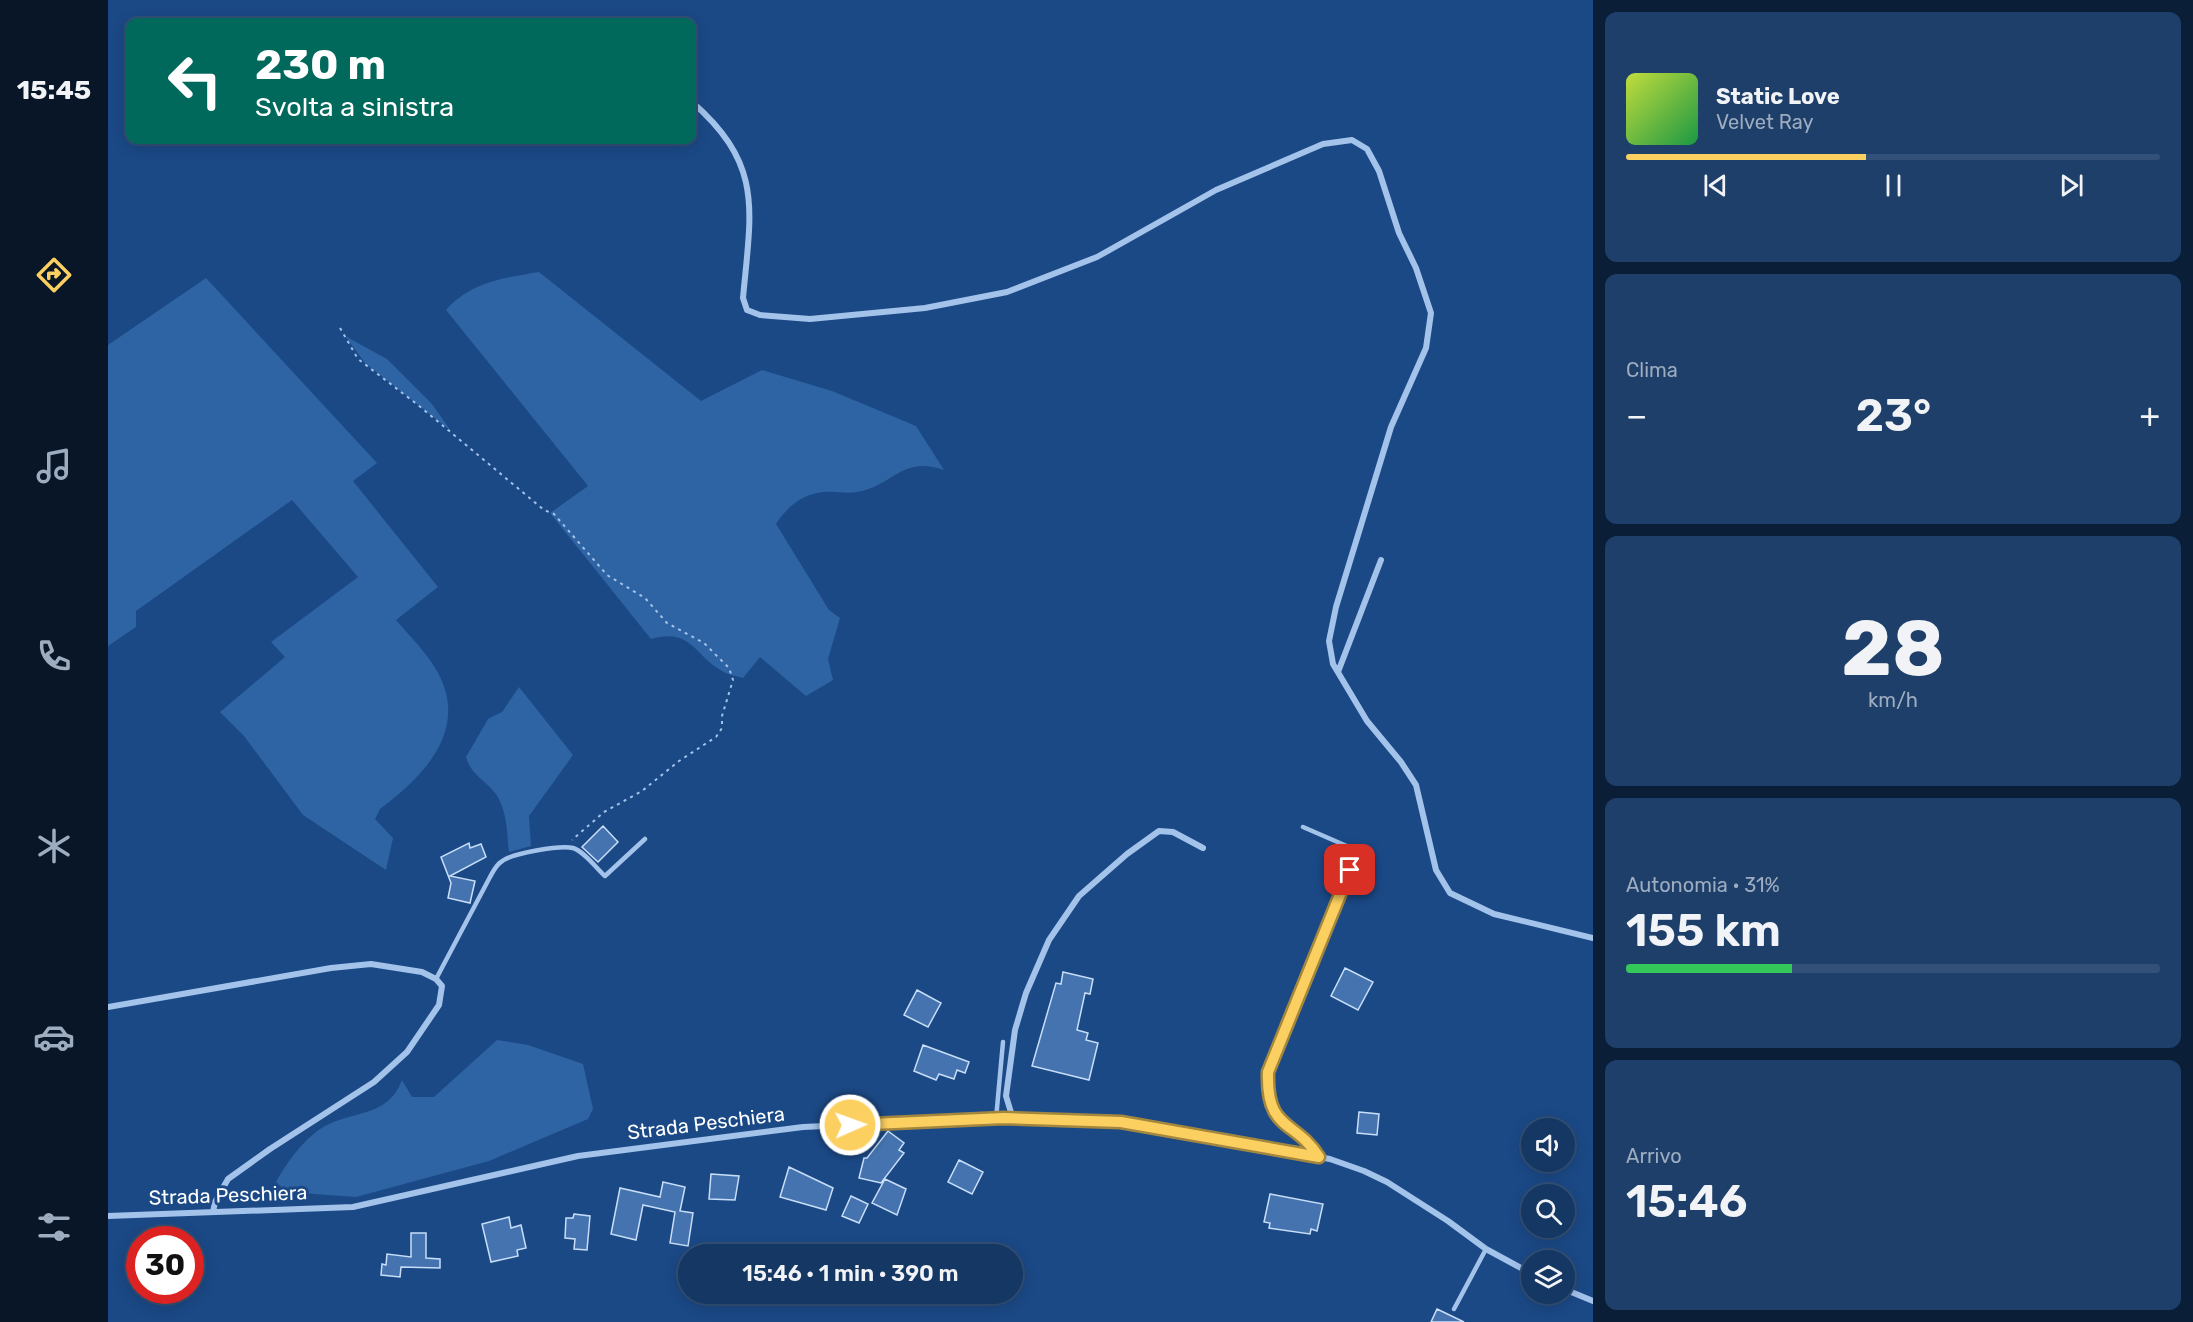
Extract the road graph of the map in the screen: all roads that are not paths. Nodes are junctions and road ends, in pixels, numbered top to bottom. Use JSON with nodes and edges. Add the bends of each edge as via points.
{"nodes":[{"id":1,"x":696,"y":106,"type":"edge"},
{"id":2,"x":1381,"y":560,"type":"dead end"},
{"id":3,"x":1338,"y":672,"type":"junction"},
{"id":4,"x":1303,"y":826,"type":"dead end"},
{"id":5,"x":645,"y":839,"type":"dead end"},
{"id":6,"x":1203,"y":848,"type":"dead end"},
{"id":7,"x":1593,"y":939,"type":"edge"},
{"id":8,"x":436,"y":979,"type":"junction"},
{"id":9,"x":108,"y":1007,"type":"edge"},
{"id":10,"x":1003,"y":1042,"type":"dead end"},
{"id":11,"x":996,"y":1119,"type":"junction"},
{"id":12,"x":1013,"y":1119,"type":"junction"},
{"id":13,"x":1319,"y":1157,"type":"junction"},
{"id":14,"x":213,"y":1212,"type":"junction"},
{"id":15,"x":108,"y":1216,"type":"edge"},
{"id":16,"x":1486,"y":1249,"type":"junction"},
{"id":17,"x":1521,"y":1268,"type":"edge"},
{"id":18,"x":1575,"y":1293,"type":"edge"},
{"id":19,"x":1593,"y":1301,"type":"edge"},
{"id":20,"x":1454,"y":1309,"type":"dead end"}],
"edges":[{"from":1,"to":3,"type":"street","via":[[729,140],[742,165],[750,204],[743,298],[747,310],[760,315],[800,318],[925,308],[1007,292],[1097,257],[1216,190],[1323,144],[1352,140],[1367,149],[1379,171],[1431,313],[1426,348],[1391,427],[1336,607],[1329,641]]},
{"from":2,"to":3,"type":"street"},
{"from":3,"to":7,"type":"street","via":[[1367,721],[1416,785],[1436,870],[1450,893],[1494,914]]},
{"from":4,"to":13,"type":"lane","via":[[1349,847],[1354,854],[1268,1072],[1267,1094],[1272,1110]]},
{"from":5,"to":8,"type":"lane","via":[[605,876],[573,848],[514,855],[501,861]]},
{"from":6,"to":12,"type":"street","via":[[1173,832],[1159,831],[1079,896],[1049,940],[1015,1030],[1006,1096]]},
{"from":8,"to":9,"type":"street","via":[[399,967],[371,964]]},
{"from":8,"to":14,"type":"street","via":[[442,986],[439,1005],[407,1052],[374,1082],[228,1179],[214,1202]]},
{"from":10,"to":11,"type":"lane"},
{"from":11,"to":12,"type":"street","name":"Strada Peschiera"},
{"from":11,"to":14,"type":"street","name":"Strada Peschiera","via":[[803,1127],[578,1156],[353,1207]]},
{"from":12,"to":13,"type":"street","name":"Strada Peschiera","via":[[1121,1122]]},
{"from":13,"to":16,"type":"street","name":"Strada Peschiera","via":[[1387,1182]]},
{"from":14,"to":15,"type":"street","name":"Strada Peschiera"},
{"from":16,"to":17,"type":"street","name":"Strada Peschiera"},
{"from":16,"to":20,"type":"lane"},
{"from":18,"to":19,"type":"street"}]}
